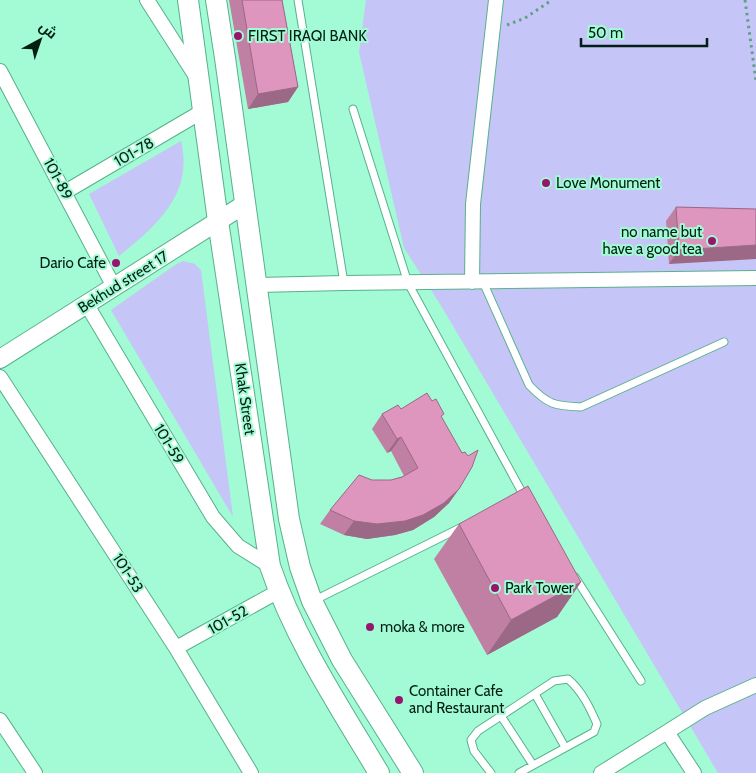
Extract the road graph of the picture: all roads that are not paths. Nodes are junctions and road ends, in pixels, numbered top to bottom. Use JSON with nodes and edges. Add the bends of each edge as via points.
{"nodes":[{"id":1,"x":147,"y":0,"type":"edge"},
{"id":2,"x":188,"y":0,"type":"edge"},
{"id":3,"x":216,"y":0,"type":"edge"},
{"id":4,"x":298,"y":0,"type":"edge"},
{"id":5,"x":496,"y":0,"type":"edge"},
{"id":6,"x":0,"y":71,"type":"edge"},
{"id":7,"x":200,"y":81,"type":"junction"},
{"id":8,"x":353,"y":108,"type":"dead end"},
{"id":9,"x":203,"y":111,"type":"junction"},
{"id":10,"x":65,"y":192,"type":"junction"},
{"id":11,"x":245,"y":204,"type":"junction"},
{"id":12,"x":218,"y":221,"type":"junction"},
{"id":13,"x":408,"y":282,"type":"junction"},
{"id":14,"x":478,"y":282,"type":"junction"},
{"id":15,"x":754,"y":282,"type":"edge"},
{"id":16,"x":344,"y":283,"type":"junction"},
{"id":17,"x":257,"y":285,"type":"junction"},
{"id":18,"x":114,"y":287,"type":"junction"},
{"id":19,"x":87,"y":305,"type":"junction"},
{"id":20,"x":724,"y":342,"type":"dead end"},
{"id":21,"x":0,"y":359,"type":"edge"},
{"id":22,"x":0,"y":377,"type":"edge"},
{"id":23,"x":524,"y":496,"type":"junction"},
{"id":24,"x":515,"y":500,"type":"edge"},
{"id":25,"x":530,"y":504,"type":"edge"},
{"id":26,"x":471,"y":522,"type":"edge"},
{"id":27,"x":270,"y":566,"type":"junction"},
{"id":28,"x":572,"y":572,"type":"edge"},
{"id":29,"x":279,"y":591,"type":"junction"},
{"id":30,"x":312,"y":601,"type":"junction"},
{"id":31,"x":176,"y":648,"type":"junction"},
{"id":32,"x":641,"y":681,"type":"dead end"},
{"id":33,"x":756,"y":685,"type":"edge"},
{"id":34,"x":535,"y":694,"type":"junction"},
{"id":35,"x":501,"y":716,"type":"junction"},
{"id":36,"x":0,"y":720,"type":"edge"},
{"id":37,"x":668,"y":732,"type":"junction"},
{"id":38,"x":565,"y":747,"type":"junction"},
{"id":39,"x":533,"y":765,"type":"junction"},
{"id":40,"x":35,"y":773,"type":"edge"},
{"id":41,"x":250,"y":773,"type":"edge"},
{"id":42,"x":379,"y":773,"type":"edge"},
{"id":43,"x":413,"y":773,"type":"edge"},
{"id":44,"x":491,"y":773,"type":"edge"},
{"id":45,"x":519,"y":773,"type":"edge"},
{"id":46,"x":601,"y":773,"type":"edge"},
{"id":47,"x":694,"y":773,"type":"edge"}],
"edges":[{"from":1,"to":7,"type":"street"},
{"from":2,"to":7,"type":"main road","name":"Khak Street"},
{"from":3,"to":11,"type":"main road"},
{"from":4,"to":16,"type":"lane"},
{"from":5,"to":14,"type":"street","via":[[473,204]]},
{"from":6,"to":10,"type":"street","name":"101-89"},
{"from":7,"to":9,"type":"main road","name":"Khak Street"},
{"from":8,"to":13,"type":"lane"},
{"from":9,"to":10,"type":"street","name":"101-78"},
{"from":9,"to":12,"type":"main road","name":"Khak Street"},
{"from":10,"to":18,"type":"street","name":"101-89"},
{"from":11,"to":12,"type":"street","name":"Bekhud street 17"},
{"from":11,"to":17,"type":"main road"},
{"from":12,"to":18,"type":"street","name":"Bekhud street 17"},
{"from":12,"to":27,"type":"main road","name":"Khak Street"},
{"from":13,"to":14,"type":"street"},
{"from":13,"to":16,"type":"street"},
{"from":13,"to":23,"type":"lane"},
{"from":14,"to":15,"type":"street"},
{"from":14,"to":20,"type":"lane","via":[[529,385],[542,398],[558,406],[581,407]]},
{"from":16,"to":17,"type":"street"},
{"from":17,"to":30,"type":"main road","via":[[288,519]]},
{"from":18,"to":19,"type":"street","name":"Bekhud street 17"},
{"from":19,"to":21,"type":"street","name":"Bekhud street 17"},
{"from":19,"to":27,"type":"street","name":"101-59","via":[[212,517],[238,546]]},
{"from":22,"to":31,"type":"street","name":"101-53"},
{"from":23,"to":24,"type":"lane"},
{"from":23,"to":25,"type":"lane"},
{"from":26,"to":30,"type":"lane"},
{"from":27,"to":29,"type":"main road","name":"Khak Street"},
{"from":28,"to":32,"type":"lane"},
{"from":29,"to":31,"type":"street","name":"101-52"},
{"from":29,"to":42,"type":"main road","name":"Khak Street","via":[[318,671]]},
{"from":30,"to":43,"type":"main road","via":[[342,660]]},
{"from":31,"to":41,"type":"street","name":"101-53"},
{"from":33,"to":37,"type":"street","via":[[705,708]]},
{"from":34,"to":35,"type":"lane"},
{"from":34,"to":38,"type":"lane"},
{"from":34,"to":38,"type":"lane","via":[[554,681],[568,679],[577,687],[593,714],[597,724],[594,732]]},
{"from":35,"to":39,"type":"lane"},
{"from":35,"to":44,"type":"lane","via":[[478,731],[471,740],[474,751]]},
{"from":36,"to":40,"type":"street"},
{"from":37,"to":46,"type":"street"},
{"from":37,"to":47,"type":"street"},
{"from":38,"to":39,"type":"lane"},
{"from":39,"to":45,"type":"lane"}]}
